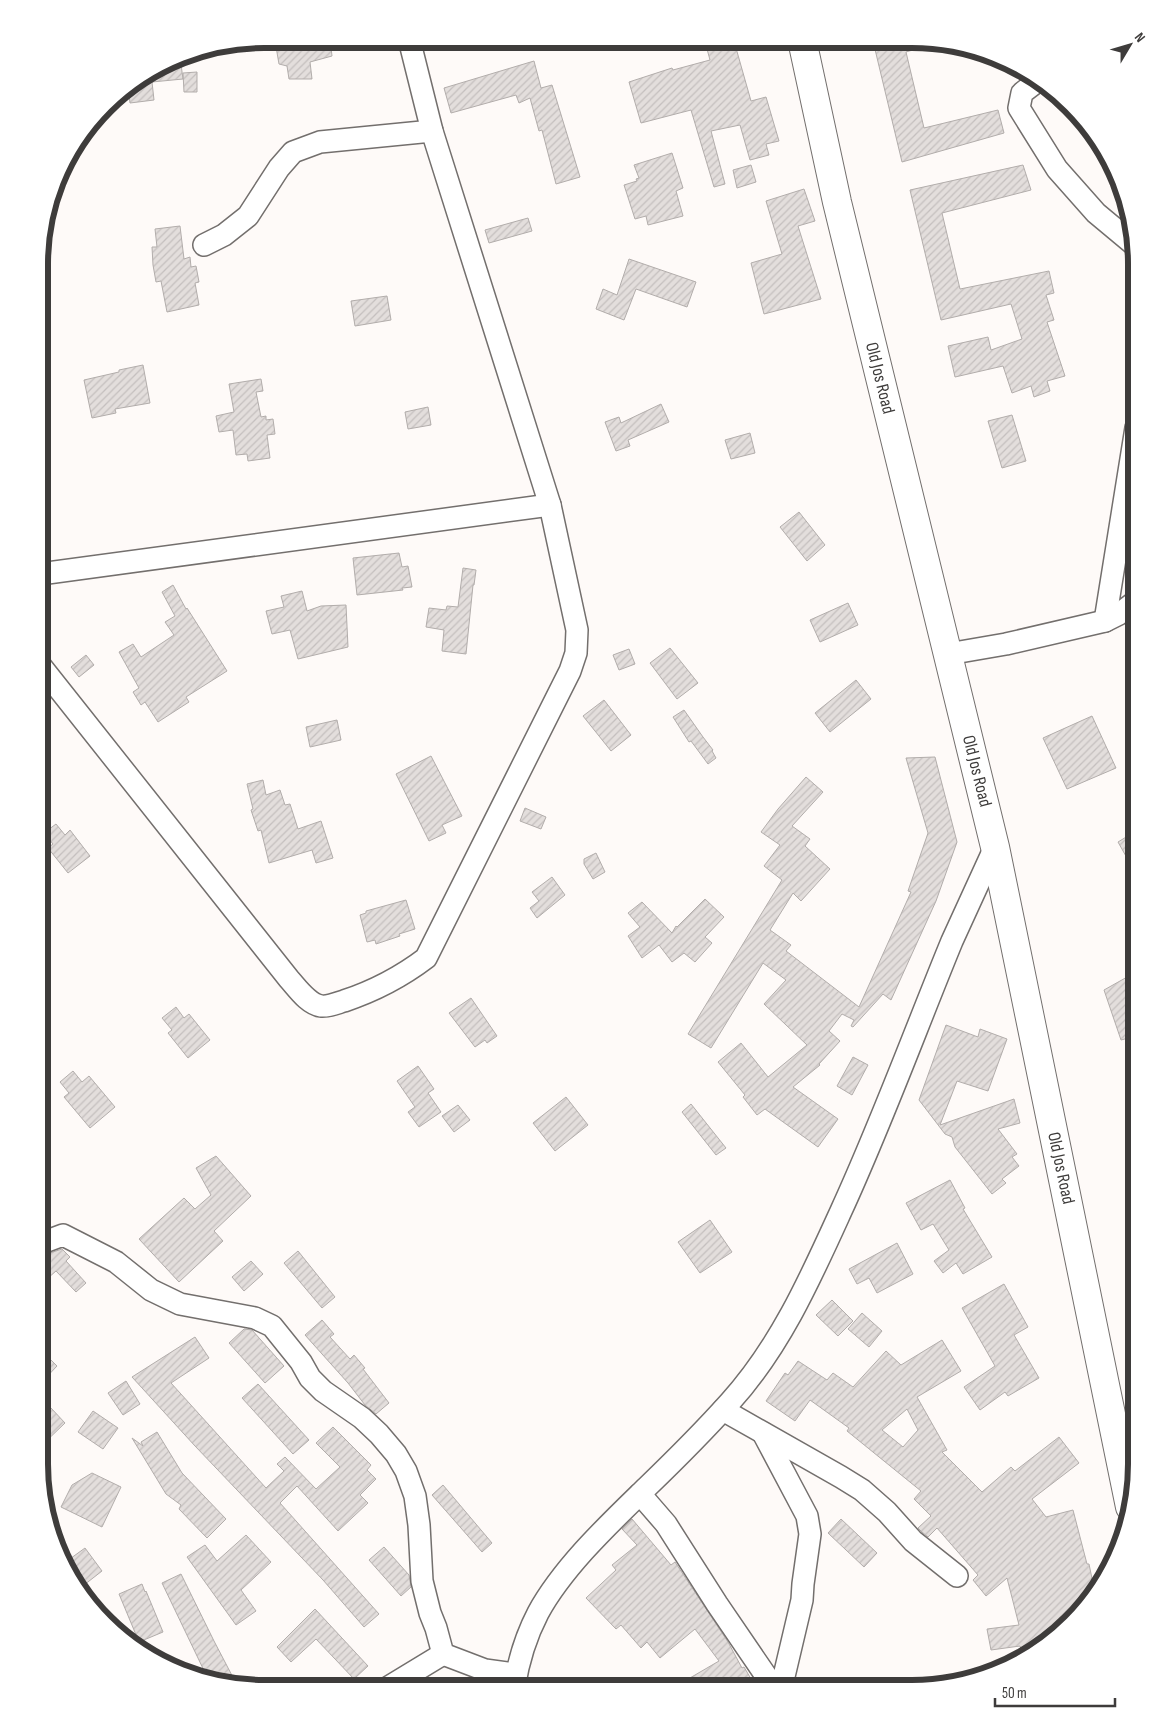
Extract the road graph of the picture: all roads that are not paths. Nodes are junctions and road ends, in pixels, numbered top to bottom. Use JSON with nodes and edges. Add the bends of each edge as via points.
{"nodes":[{"id":1,"x":411,"y":48,"type":"edge"},
{"id":2,"x":804,"y":48,"type":"edge"},
{"id":3,"x":1033,"y":85,"type":"edge"},
{"id":4,"x":432,"y":131,"type":"junction"},
{"id":5,"x":1126,"y":238,"type":"edge"},
{"id":6,"x":204,"y":245,"type":"dead end"},
{"id":7,"x":1128,"y":476,"type":"edge"},
{"id":8,"x":550,"y":505,"type":"junction"},
{"id":9,"x":48,"y":573,"type":"edge"},
{"id":10,"x":1128,"y":607,"type":"edge"},
{"id":11,"x":1104,"y":621,"type":"junction"},
{"id":12,"x":948,"y":654,"type":"junction"},
{"id":13,"x":48,"y":675,"type":"edge"},
{"id":14,"x":995,"y":847,"type":"junction"},
{"id":15,"x":48,"y":1241,"type":"edge"},
{"id":16,"x":723,"y":1410,"type":"junction"},
{"id":17,"x":763,"y":1433,"type":"junction"},
{"id":18,"x":1126,"y":1489,"type":"edge"},
{"id":19,"x":640,"y":1494,"type":"junction"},
{"id":20,"x":957,"y":1576,"type":"dead end"},
{"id":21,"x":443,"y":1654,"type":"junction"},
{"id":22,"x":400,"y":1680,"type":"edge"},
{"id":23,"x":512,"y":1680,"type":"edge"},
{"id":24,"x":515,"y":1680,"type":"edge"},
{"id":25,"x":769,"y":1680,"type":"edge"},
{"id":26,"x":783,"y":1680,"type":"edge"}],
"edges":[{"from":1,"to":4,"type":"street"},
{"from":2,"to":12,"type":"main road","name":"Old Jos Road","via":[[837,202]]},
{"from":3,"to":5,"type":"street","via":[[1022,93],[1019,108],[1057,169],[1096,213]]},
{"from":4,"to":6,"type":"street","via":[[320,142],[292,152],[248,216],[224,235]]},
{"from":4,"to":8,"type":"street"},
{"from":7,"to":11,"type":"street"},
{"from":8,"to":9,"type":"street"},
{"from":8,"to":13,"type":"street","via":[[577,630],[576,653],[570,670],[426,958],[388,983],[336,1004],[315,1004],[300,992]]},
{"from":10,"to":11,"type":"street"},
{"from":11,"to":12,"type":"street"},
{"from":12,"to":14,"type":"main road","name":"Old Jos Road"},
{"from":14,"to":16,"type":"street","via":[[953,940],[867,1154],[808,1282],[765,1357]]},
{"from":14,"to":18,"type":"main road","name":"Old Jos Road"},
{"from":15,"to":21,"type":"street","via":[[63,1235],[116,1262],[151,1290],[180,1304],[255,1318],[272,1326],[310,1378],[379,1434],[401,1463],[415,1496],[422,1581]]},
{"from":16,"to":17,"type":"street"},
{"from":16,"to":19,"type":"street"},
{"from":17,"to":20,"type":"street","via":[[862,1490],[913,1542]]},
{"from":17,"to":26,"type":"street","via":[[807,1516],[810,1534],[802,1600]]},
{"from":19,"to":24,"type":"street","via":[[569,1568],[539,1611]]},
{"from":19,"to":25,"type":"street","via":[[666,1524]]},
{"from":21,"to":22,"type":"street"},
{"from":21,"to":23,"type":"street"}]}
